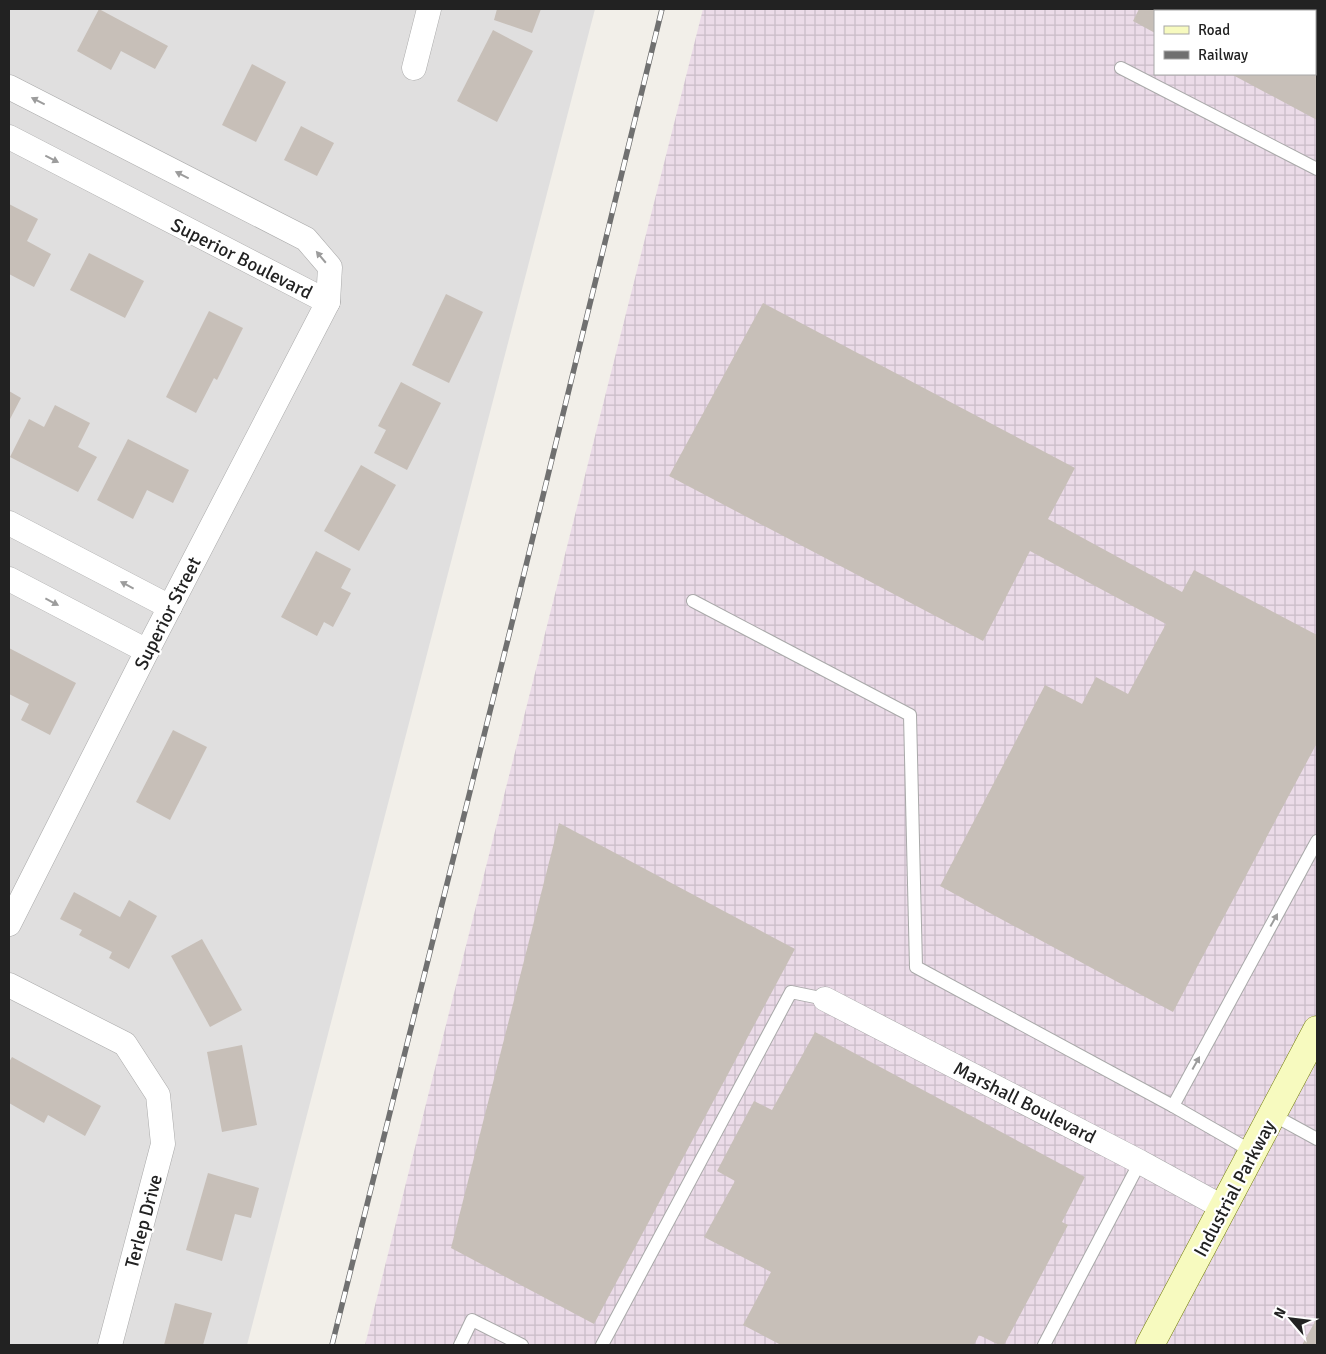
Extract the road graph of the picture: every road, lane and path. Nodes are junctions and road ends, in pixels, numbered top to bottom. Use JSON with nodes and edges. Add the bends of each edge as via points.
{"nodes":[{"id":1,"x":429,"y":9,"type":"edge"},
{"id":2,"x":414,"y":68,"type":"dead end"},
{"id":3,"x":1121,"y":68,"type":"dead end"},
{"id":4,"x":9,"y":86,"type":"edge"},
{"id":5,"x":9,"y":137,"type":"edge"},
{"id":6,"x":1317,"y":169,"type":"edge"},
{"id":7,"x":328,"y":302,"type":"junction"},
{"id":8,"x":9,"y":523,"type":"edge"},
{"id":9,"x":9,"y":579,"type":"edge"},
{"id":10,"x":693,"y":601,"type":"dead end"},
{"id":11,"x":170,"y":607,"type":"junction"},
{"id":12,"x":147,"y":651,"type":"junction"},
{"id":13,"x":1317,"y":840,"type":"edge"},
{"id":14,"x":9,"y":924,"type":"edge"},
{"id":15,"x":9,"y":985,"type":"edge"},
{"id":16,"x":825,"y":999,"type":"joint"},
{"id":17,"x":1317,"y":1030,"type":"edge"},
{"id":18,"x":1173,"y":1106,"type":"junction"},
{"id":19,"x":1273,"y":1115,"type":"junction"},
{"id":20,"x":1317,"y":1138,"type":"edge"},
{"id":21,"x":1253,"y":1152,"type":"junction"},
{"id":22,"x":1140,"y":1162,"type":"junction"},
{"id":23,"x":1224,"y":1208,"type":"junction"},
{"id":24,"x":110,"y":1345,"type":"edge"},
{"id":25,"x":460,"y":1345,"type":"edge"},
{"id":26,"x":522,"y":1345,"type":"edge"},
{"id":27,"x":602,"y":1345,"type":"edge"},
{"id":28,"x":1044,"y":1345,"type":"edge"},
{"id":29,"x":1150,"y":1345,"type":"edge"}],
"edges":[{"from":1,"to":2,"type":"street"},
{"from":3,"to":6,"type":"lane"},
{"from":7,"to":4,"type":"street","name":"Superior Boulevard","one_way":true,"via":[[330,268],[306,239]]},
{"from":5,"to":7,"type":"street","name":"Superior Boulevard","one_way":true},
{"from":7,"to":11,"type":"street","name":"Superior Street"},
{"from":11,"to":8,"type":"street","one_way":true},
{"from":9,"to":12,"type":"street","one_way":true},
{"from":10,"to":18,"type":"lane","via":[[910,715],[916,967]]},
{"from":11,"to":12,"type":"street","name":"Superior Street"},
{"from":12,"to":14,"type":"street","name":"Superior Street"},
{"from":18,"to":13,"type":"lane","one_way":true},
{"from":15,"to":24,"type":"street","name":"Terlep Drive","via":[[125,1044],[158,1095],[163,1144]]},
{"from":16,"to":22,"type":"street","name":"Marshall Boulevard"},
{"from":16,"to":27,"type":"lane","via":[[791,992]]},
{"from":17,"to":19,"type":"street","name":"Industrial Parkway"},
{"from":18,"to":21,"type":"lane"},
{"from":19,"to":20,"type":"lane"},
{"from":19,"to":21,"type":"street","name":"Industrial Parkway"},
{"from":21,"to":23,"type":"street","name":"Industrial Parkway"},
{"from":22,"to":23,"type":"street","name":"Marshall Boulevard"},
{"from":22,"to":28,"type":"lane"},
{"from":23,"to":29,"type":"street","name":"Industrial Parkway"},
{"from":25,"to":26,"type":"lane","via":[[472,1320]]}]}
